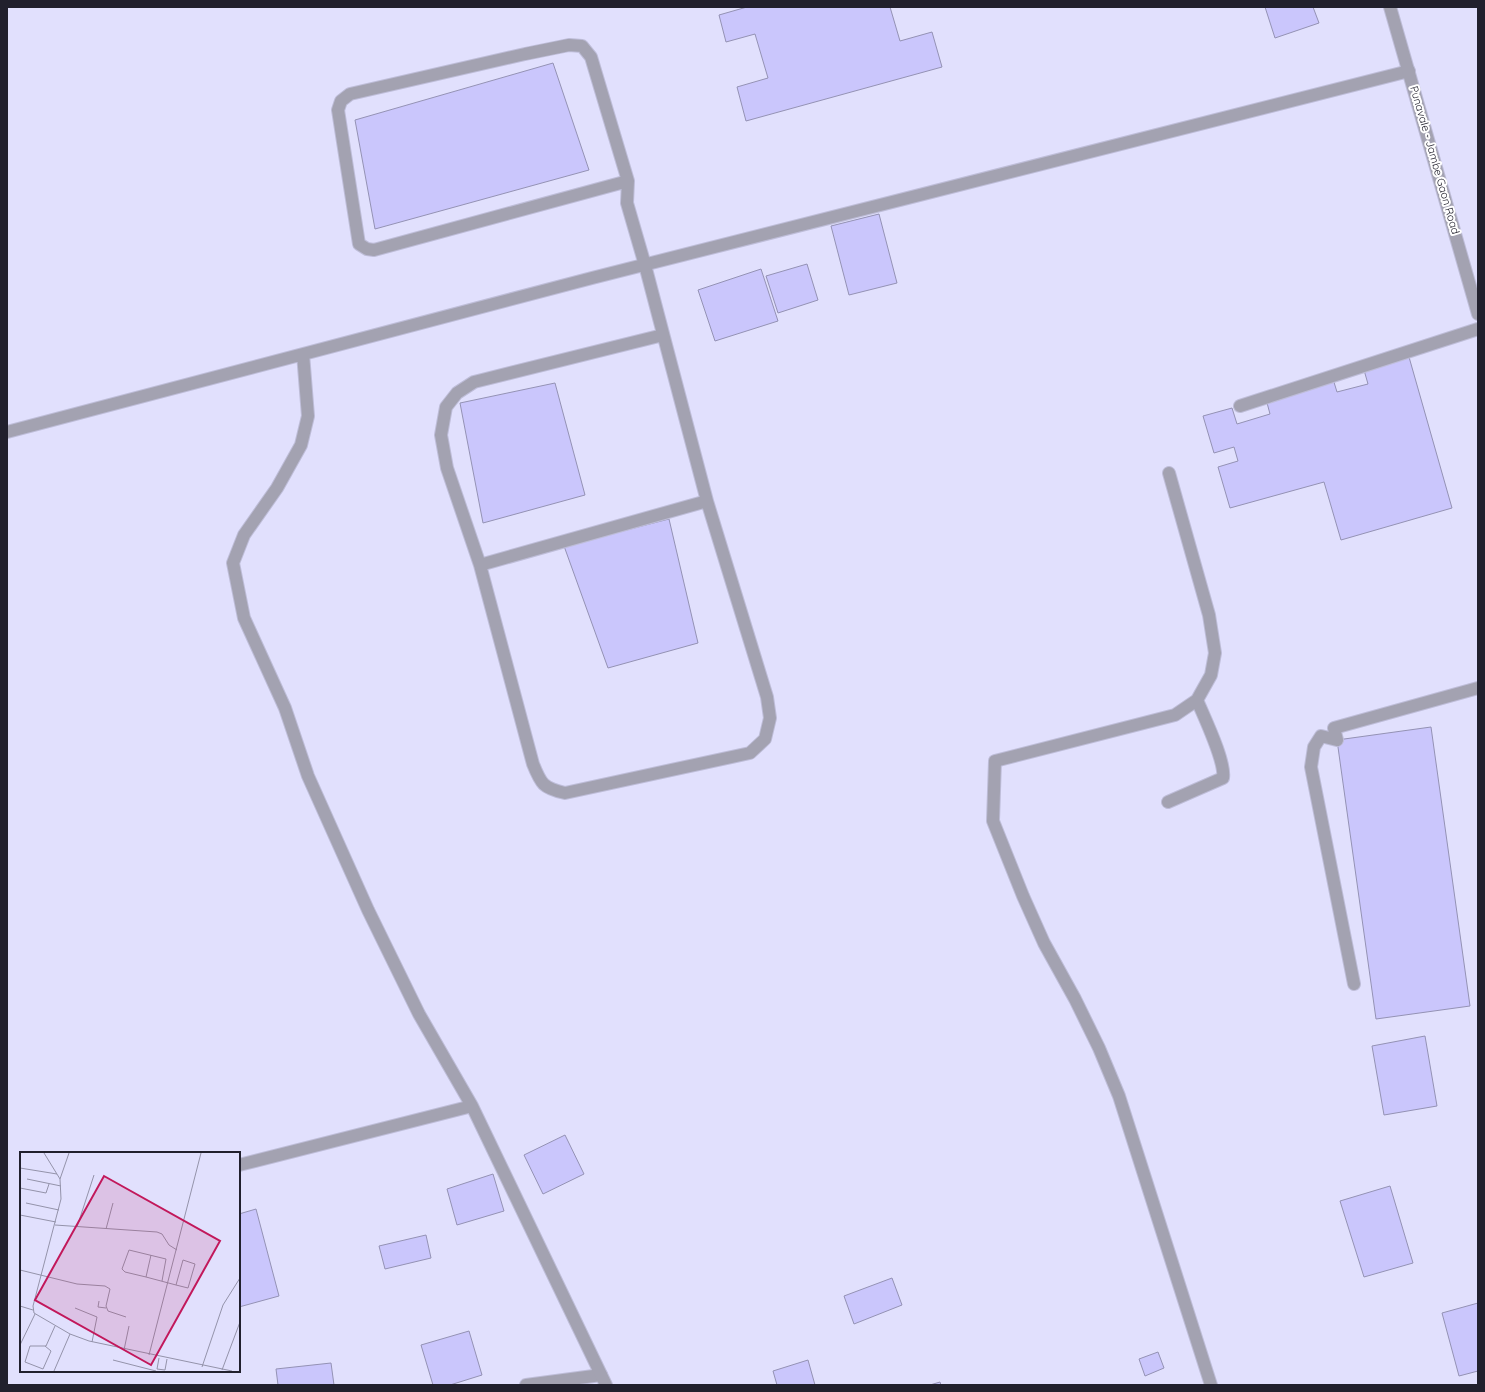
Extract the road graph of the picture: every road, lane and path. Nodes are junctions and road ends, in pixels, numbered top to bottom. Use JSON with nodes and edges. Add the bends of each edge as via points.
{"nodes":[{"id":1,"x":1390,"y":7,"type":"edge"},
{"id":2,"x":1409,"y":71,"type":"junction"},
{"id":3,"x":628,"y":181,"type":"junction"},
{"id":4,"x":645,"y":265,"type":"junction"},
{"id":5,"x":1478,"y":314,"type":"edge"},
{"id":6,"x":1478,"y":329,"type":"edge"},
{"id":7,"x":663,"y":335,"type":"junction"},
{"id":8,"x":302,"y":354,"type":"junction"},
{"id":9,"x":1240,"y":406,"type":"dead end"},
{"id":10,"x":7,"y":432,"type":"edge"},
{"id":11,"x":1169,"y":473,"type":"dead end"},
{"id":12,"x":707,"y":501,"type":"junction"},
{"id":13,"x":480,"y":564,"type":"junction"},
{"id":14,"x":1478,"y":688,"type":"edge"},
{"id":15,"x":1197,"y":700,"type":"junction"},
{"id":16,"x":1168,"y":802,"type":"dead end"},
{"id":17,"x":1354,"y":984,"type":"dead end"},
{"id":18,"x":472,"y":1106,"type":"junction"},
{"id":19,"x":240,"y":1165,"type":"edge"},
{"id":20,"x":604,"y":1380,"type":"edge"},
{"id":21,"x":526,"y":1385,"type":"edge"},
{"id":22,"x":1210,"y":1385,"type":"edge"}],
"edges":[{"from":1,"to":2,"type":"street","name":"Punavale - Jambe Gaon Road"},
{"from":2,"to":4,"type":"street"},
{"from":2,"to":5,"type":"street","name":"Punavale - Jambe Gaon Road"},
{"from":3,"to":3,"type":"street","via":[[591,57],[582,46],[569,45],[350,94],[341,101],[338,110],[359,244],[366,249],[374,250]]},
{"from":3,"to":4,"type":"street","via":[[627,203]]},
{"from":4,"to":7,"type":"street"},
{"from":4,"to":8,"type":"street"},
{"from":6,"to":9,"type":"street"},
{"from":7,"to":12,"type":"street"},
{"from":7,"to":13,"type":"street","via":[[474,382],[457,393],[446,407],[441,435],[447,468]]},
{"from":8,"to":10,"type":"street"},
{"from":8,"to":18,"type":"street","via":[[308,416],[301,445],[277,488],[244,534],[233,563],[244,618],[285,708],[308,776],[368,910],[419,1014]]},
{"from":11,"to":15,"type":"street","via":[[1209,615],[1215,654],[1211,675]]},
{"from":12,"to":13,"type":"street"},
{"from":12,"to":13,"type":"street","via":[[767,697],[770,718],[765,739],[750,753],[565,793],[549,790],[539,780],[533,764]]},
{"from":14,"to":17,"type":"street","via":[[1334,728],[1337,740],[1321,736],[1314,747],[1311,767]]},
{"from":15,"to":16,"type":"street","via":[[1218,754],[1224,772],[1223,778]]},
{"from":15,"to":22,"type":"street","via":[[1175,715],[995,761],[993,821],[1041,936],[1075,999],[1119,1096]]},
{"from":18,"to":19,"type":"street"},
{"from":18,"to":20,"type":"street"},
{"from":20,"to":21,"type":"street"}]}
